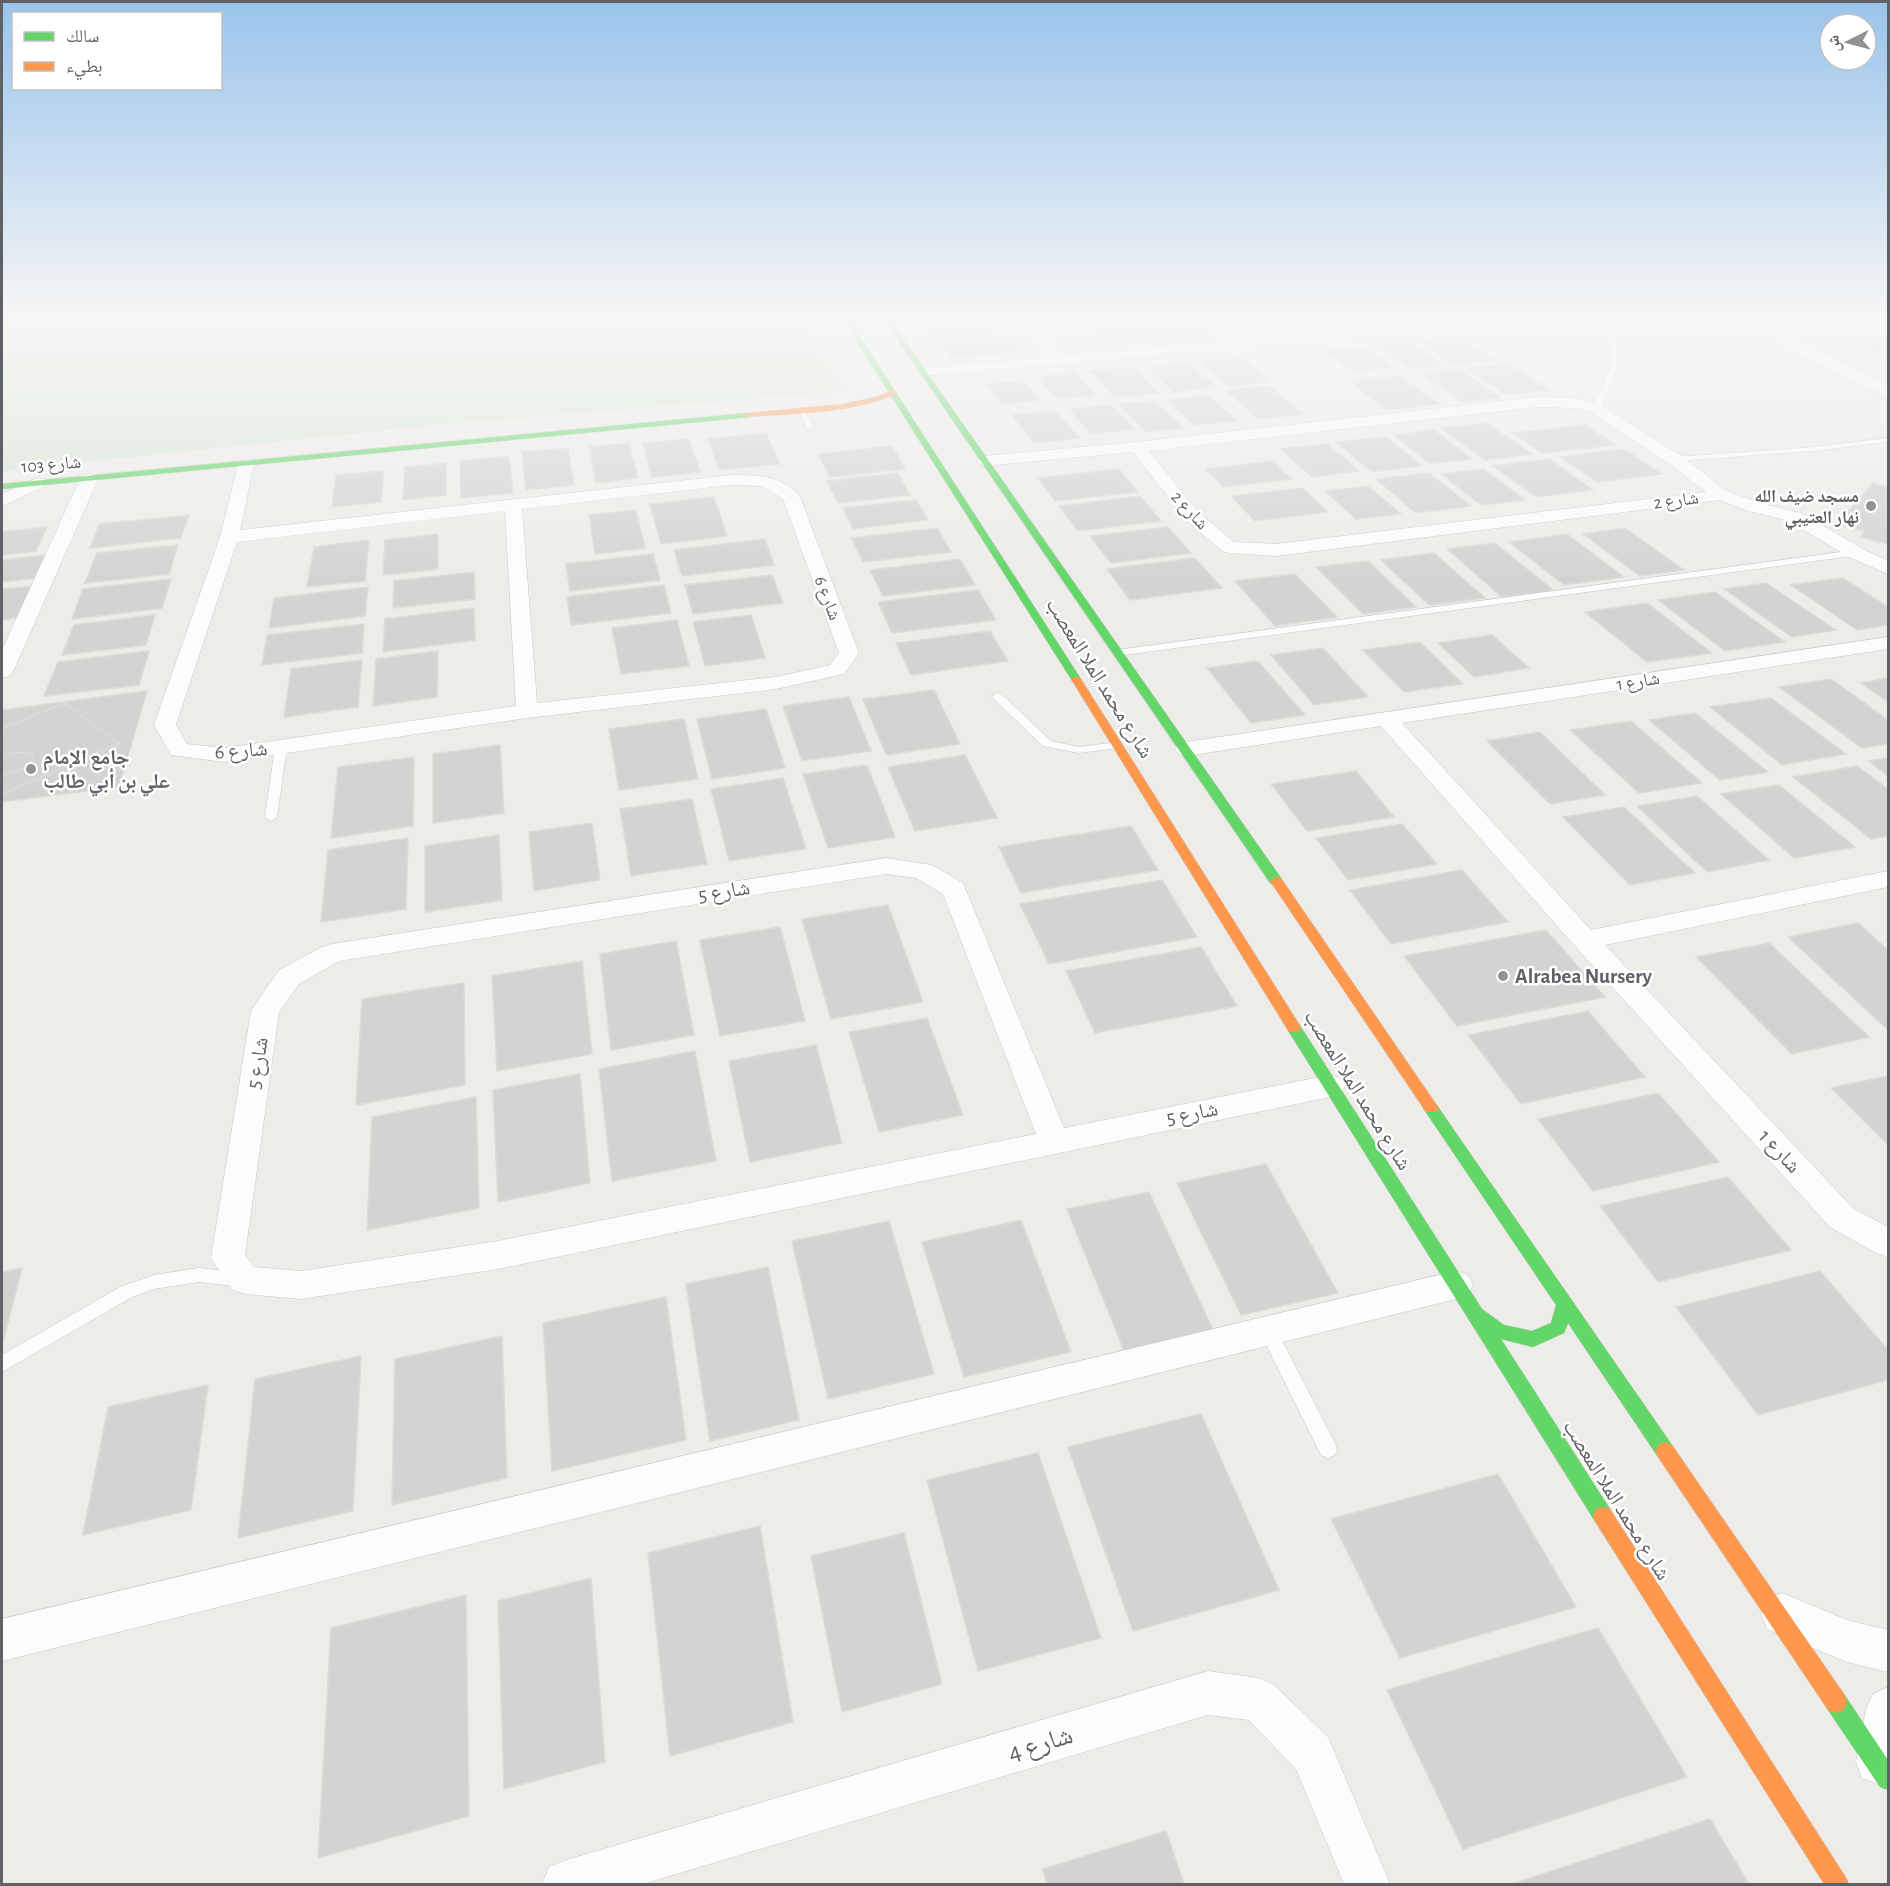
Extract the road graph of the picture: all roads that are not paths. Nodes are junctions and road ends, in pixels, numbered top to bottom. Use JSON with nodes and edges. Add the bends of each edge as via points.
{"nodes":[{"id":1,"x":847,"y":405,"type":"edge"},
{"id":2,"x":873,"y":405,"type":"edge"},
{"id":3,"x":901,"y":405,"type":"edge"},
{"id":4,"x":946,"y":405,"type":"edge"},
{"id":5,"x":1511,"y":405,"type":"edge"},
{"id":6,"x":1582,"y":405,"type":"edge"},
{"id":7,"x":1597,"y":405,"type":"edge"},
{"id":8,"x":1595,"y":408,"type":"junction"},
{"id":9,"x":801,"y":410,"type":"junction"},
{"id":10,"x":904,"y":410,"type":"junction"},
{"id":11,"x":809,"y":426,"type":"dead end"},
{"id":12,"x":1888,"y":440,"type":"edge"},
{"id":13,"x":1137,"y":447,"type":"junction"},
{"id":14,"x":1674,"y":459,"type":"junction"},
{"id":15,"x":984,"y":461,"type":"junction"},
{"id":16,"x":246,"y":464,"type":"junction"},
{"id":17,"x":89,"y":478,"type":"junction"},
{"id":18,"x":37,"y":483,"type":"junction"},
{"id":19,"x":2,"y":487,"type":"edge"},
{"id":20,"x":1721,"y":495,"type":"junction"},
{"id":21,"x":2,"y":501,"type":"edge"},
{"id":22,"x":513,"y":504,"type":"junction"},
{"id":23,"x":229,"y":537,"type":"junction"},
{"id":24,"x":1856,"y":553,"type":"junction"},
{"id":25,"x":1888,"y":568,"type":"edge"},
{"id":26,"x":1096,"y":642,"type":"dead end"},
{"id":27,"x":1888,"y":643,"type":"edge"},
{"id":28,"x":1070,"y":647,"type":"dead end"},
{"id":29,"x":1116,"y":650,"type":"junction"},
{"id":30,"x":1065,"y":661,"type":"junction"},
{"id":31,"x":2,"y":672,"type":"edge"},
{"id":32,"x":997,"y":696,"type":"dead end"},
{"id":33,"x":527,"y":711,"type":"junction"},
{"id":34,"x":1388,"y":721,"type":"junction"},
{"id":35,"x":1117,"y":745,"type":"junction"},
{"id":36,"x":281,"y":747,"type":"junction"},
{"id":37,"x":1186,"y":749,"type":"junction"},
{"id":38,"x":271,"y":817,"type":"dead end"},
{"id":39,"x":1888,"y":879,"type":"edge"},
{"id":40,"x":1585,"y":939,"type":"junction"},
{"id":41,"x":1330,"y":1086,"type":"junction"},
{"id":42,"x":1054,"y":1141,"type":"junction"},
{"id":43,"x":1888,"y":1243,"type":"edge"},
{"id":44,"x":245,"y":1280,"type":"junction"},
{"id":45,"x":1463,"y":1298,"type":"junction"},
{"id":46,"x":1565,"y":1304,"type":"junction"},
{"id":47,"x":1268,"y":1330,"type":"junction"},
{"id":48,"x":2,"y":1364,"type":"edge"},
{"id":49,"x":1328,"y":1449,"type":"dead end"},
{"id":50,"x":1773,"y":1610,"type":"junction"},
{"id":51,"x":2,"y":1640,"type":"edge"},
{"id":52,"x":1888,"y":1651,"type":"edge"},
{"id":53,"x":1888,"y":1709,"type":"edge"},
{"id":54,"x":1883,"y":1771,"type":"edge"},
{"id":55,"x":615,"y":1878,"type":"edge"},
{"id":56,"x":566,"y":1884,"type":"edge"},
{"id":57,"x":1367,"y":1884,"type":"edge"},
{"id":58,"x":1837,"y":1884,"type":"edge"}],
"edges":[{"from":1,"to":9,"type":"street","name":"شارع 103"},
{"from":2,"to":10,"type":"street","name":"شارع 103"},
{"from":3,"to":10,"type":"street","name":"شارع محمد الملا المعصب"},
{"from":4,"to":15,"type":"street","name":"شارع محمد الملا المعصب"},
{"from":5,"to":13,"type":"street","name":"شارع 2"},
{"from":6,"to":8,"type":"street","name":"شارع 2"},
{"from":7,"to":8,"type":"lane"},
{"from":8,"to":14,"type":"street","name":"شارع 2"},
{"from":9,"to":11,"type":"lane"},
{"from":9,"to":16,"type":"street","name":"شارع 103"},
{"from":10,"to":30,"type":"street","name":"شارع محمد الملا المعصب"},
{"from":12,"to":14,"type":"lane"},
{"from":13,"to":15,"type":"street","name":"شارع 2"},
{"from":13,"to":20,"type":"street","name":"شارع 2","via":[[1193,518],[1229,547],[1276,550]]},
{"from":14,"to":20,"type":"street","name":"شارع 2"},
{"from":15,"to":29,"type":"street","name":"شارع محمد الملا المعصب"},
{"from":16,"to":17,"type":"street","name":"شارع 103"},
{"from":16,"to":23,"type":"street","name":"شارع 6"},
{"from":17,"to":18,"type":"street","name":"شارع 103"},
{"from":17,"to":31,"type":"street"},
{"from":18,"to":19,"type":"street","name":"شارع 103"},
{"from":18,"to":21,"type":"street"},
{"from":20,"to":24,"type":"street","via":[[1795,517]]},
{"from":22,"to":23,"type":"street","name":"شارع 6"},
{"from":22,"to":33,"type":"street"},
{"from":22,"to":33,"type":"street","name":"شارع 6","via":[[732,480],[764,480],[777,485],[791,497],[849,653],[837,670],[776,683]]},
{"from":23,"to":36,"type":"street","name":"شارع 6","via":[[165,724],[180,750],[224,755]]},
{"from":24,"to":25,"type":"street"},
{"from":24,"to":29,"type":"lane"},
{"from":26,"to":29,"type":"street"},
{"from":27,"to":34,"type":"street","name":"شارع 1"},
{"from":28,"to":30,"type":"street","via":[[1064,651]]},
{"from":29,"to":37,"type":"street","name":"شارع محمد الملا المعصب"},
{"from":30,"to":35,"type":"street","name":"شارع محمد الملا المعصب"},
{"from":32,"to":35,"type":"lane","via":[[1047,744],[1079,750]]},
{"from":33,"to":36,"type":"street","name":"شارع 6"},
{"from":34,"to":37,"type":"street","name":"شارع 1"},
{"from":34,"to":40,"type":"street","name":"شارع 1"},
{"from":35,"to":41,"type":"street","name":"شارع محمد الملا المعصب"},
{"from":36,"to":38,"type":"lane"},
{"from":37,"to":46,"type":"street","name":"شارع محمد الملا المعصب"},
{"from":39,"to":40,"type":"street"},
{"from":40,"to":43,"type":"street","name":"شارع 1","via":[[1842,1218]]},
{"from":41,"to":42,"type":"street","name":"شارع 5"},
{"from":41,"to":45,"type":"street","name":"شارع محمد الملا المعصب"},
{"from":42,"to":44,"type":"street","name":"شارع 5","via":[[498,1255],[301,1285]]},
{"from":42,"to":44,"type":"street","name":"شارع 5","via":[[954,889],[924,871],[886,866],[332,953],[289,977],[265,1011],[228,1258]]},
{"from":44,"to":48,"type":"lane","via":[[199,1275],[154,1282],[126,1292]]},
{"from":45,"to":46,"type":"street","via":[[1499,1332],[1533,1339],[1558,1328]]},
{"from":45,"to":47,"type":"street"},
{"from":45,"to":58,"type":"street","name":"شارع محمد الملا المعصب"},
{"from":46,"to":50,"type":"street","name":"شارع محمد الملا المعصب"},
{"from":47,"to":49,"type":"lane"},
{"from":47,"to":51,"type":"street"},
{"from":50,"to":52,"type":"street","via":[[1830,1635]]},
{"from":50,"to":54,"type":"street","name":"شارع محمد الملا المعصب"},
{"from":53,"to":54,"type":"street"},
{"from":55,"to":56,"type":"street","name":"شارع 4"},
{"from":55,"to":57,"type":"street","name":"شارع 4","via":[[1208,1692],[1259,1700],[1312,1753]]}]}
